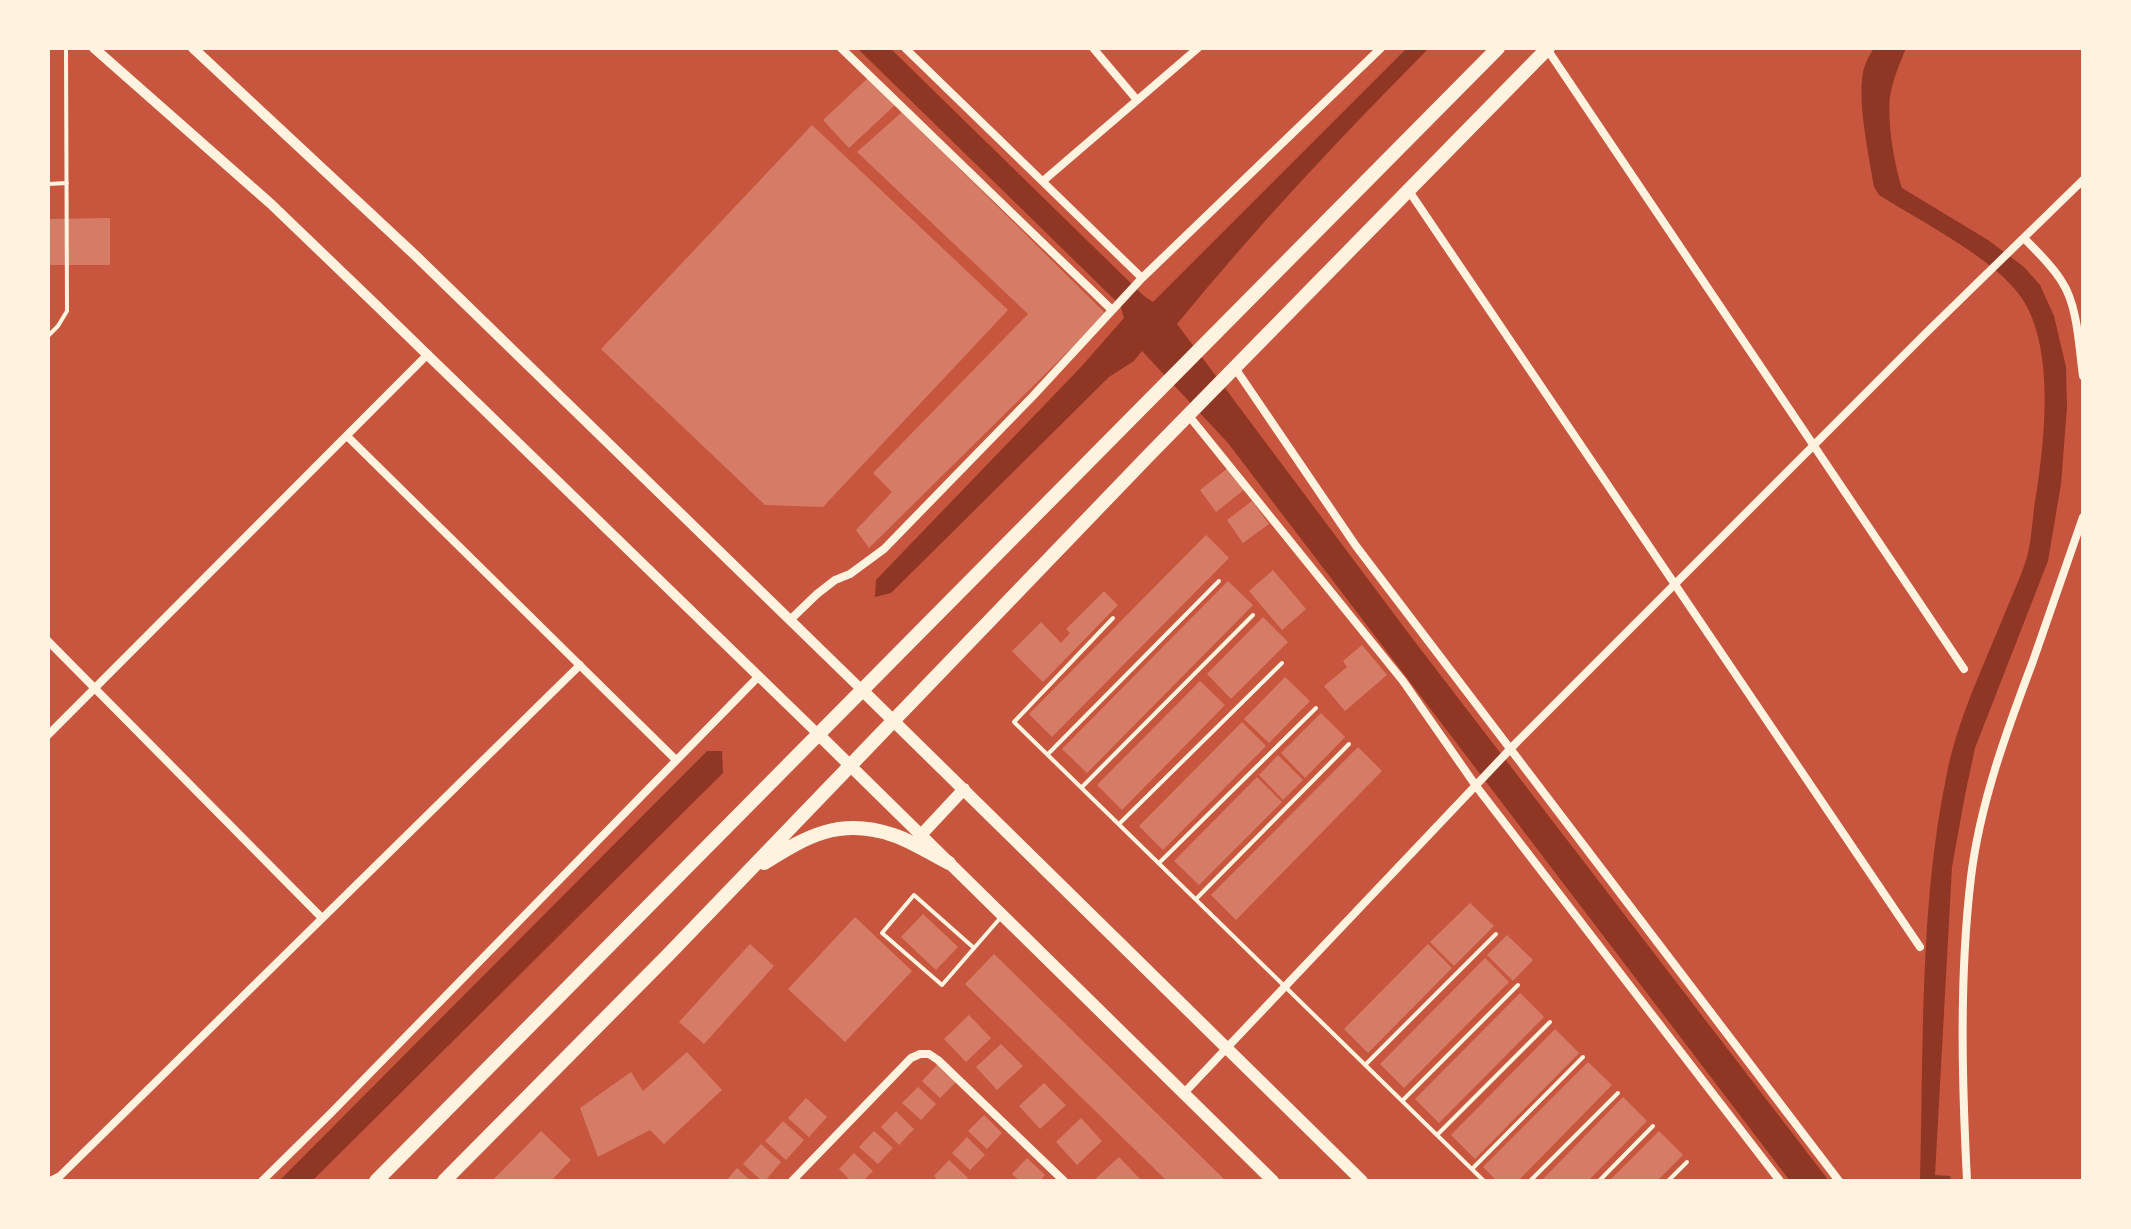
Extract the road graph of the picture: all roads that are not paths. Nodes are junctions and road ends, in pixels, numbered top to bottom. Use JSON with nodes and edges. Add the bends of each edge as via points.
{"nodes":[{"id":1,"x":66,"y":48,"type":"edge"},
{"id":2,"x":94,"y":48,"type":"edge"},
{"id":3,"x":193,"y":48,"type":"edge"},
{"id":4,"x":841,"y":48,"type":"edge"},
{"id":5,"x":905,"y":48,"type":"edge"},
{"id":6,"x":1093,"y":48,"type":"edge"},
{"id":7,"x":1198,"y":48,"type":"edge"},
{"id":8,"x":1381,"y":48,"type":"edge"},
{"id":9,"x":1498,"y":48,"type":"edge"},
{"id":10,"x":1548,"y":49,"type":"edge"},
{"id":11,"x":1137,"y":100,"type":"junction"},
{"id":12,"x":2083,"y":180,"type":"edge"},
{"id":13,"x":1043,"y":181,"type":"junction"},
{"id":14,"x":67,"y":183,"type":"junction"},
{"id":15,"x":48,"y":184,"type":"edge"},
{"id":16,"x":1409,"y":191,"type":"junction"},
{"id":17,"x":2024,"y":238,"type":"junction"},
{"id":18,"x":1139,"y":281,"type":"junction"},
{"id":19,"x":1114,"y":307,"type":"junction"},
{"id":20,"x":48,"y":336,"type":"edge"},
{"id":21,"x":428,"y":354,"type":"junction"},
{"id":22,"x":1232,"y":371,"type":"junction"},
{"id":23,"x":2083,"y":376,"type":"edge"},
{"id":24,"x":1190,"y":414,"type":"junction"},
{"id":25,"x":347,"y":436,"type":"junction"},
{"id":26,"x":1813,"y":445,"type":"junction"},
{"id":27,"x":2083,"y":517,"type":"edge"},
{"id":28,"x":1219,"y":581,"type":"dead end"},
{"id":29,"x":1675,"y":584,"type":"junction"},
{"id":30,"x":1253,"y":615,"type":"dead end"},
{"id":31,"x":1113,"y":618,"type":"dead end"},
{"id":32,"x":790,"y":620,"type":"junction"},
{"id":33,"x":48,"y":641,"type":"edge"},
{"id":34,"x":1282,"y":663,"type":"dead end"},
{"id":35,"x":580,"y":665,"type":"junction"},
{"id":36,"x":1964,"y":669,"type":"dead end"},
{"id":37,"x":759,"y":676,"type":"junction"},
{"id":38,"x":95,"y":688,"type":"junction"},
{"id":39,"x":862,"y":690,"type":"junction"},
{"id":40,"x":1316,"y":708,"type":"dead end"},
{"id":41,"x":894,"y":721,"type":"junction"},
{"id":42,"x":818,"y":734,"type":"junction"},
{"id":43,"x":48,"y":735,"type":"edge"},
{"id":44,"x":1349,"y":744,"type":"dead end"},
{"id":45,"x":1508,"y":752,"type":"junction"},
{"id":46,"x":1048,"y":754,"type":"junction"},
{"id":47,"x":676,"y":760,"type":"junction"},
{"id":48,"x":850,"y":766,"type":"junction"},
{"id":49,"x":1478,"y":783,"type":"junction"},
{"id":50,"x":1082,"y":788,"type":"junction"},
{"id":51,"x":964,"y":789,"type":"junction"},
{"id":52,"x":1119,"y":824,"type":"junction"},
{"id":53,"x":921,"y":835,"type":"junction"},
{"id":54,"x":949,"y":863,"type":"junction"},
{"id":55,"x":1159,"y":863,"type":"junction"},
{"id":56,"x":746,"y":874,"type":"junction"},
{"id":57,"x":1196,"y":899,"type":"junction"},
{"id":58,"x":1003,"y":915,"type":"junction"},
{"id":59,"x":322,"y":918,"type":"junction"},
{"id":60,"x":1496,"y":934,"type":"dead end"},
{"id":61,"x":1920,"y":947,"type":"dead end"},
{"id":62,"x":974,"y":948,"type":"junction"},
{"id":63,"x":1518,"y":985,"type":"dead end"},
{"id":64,"x":1285,"y":987,"type":"junction"},
{"id":65,"x":1550,"y":1022,"type":"dead end"},
{"id":66,"x":1227,"y":1048,"type":"junction"},
{"id":67,"x":1583,"y":1057,"type":"dead end"},
{"id":68,"x":1365,"y":1065,"type":"junction"},
{"id":69,"x":1184,"y":1093,"type":"junction"},
{"id":70,"x":1618,"y":1093,"type":"dead end"},
{"id":71,"x":1402,"y":1101,"type":"junction"},
{"id":72,"x":1653,"y":1126,"type":"dead end"},
{"id":73,"x":1437,"y":1135,"type":"junction"},
{"id":74,"x":1687,"y":1162,"type":"dead end"},
{"id":75,"x":1472,"y":1169,"type":"junction"},
{"id":76,"x":50,"y":1181,"type":"edge"},
{"id":77,"x":262,"y":1181,"type":"edge"},
{"id":78,"x":376,"y":1181,"type":"edge"},
{"id":79,"x":444,"y":1181,"type":"edge"},
{"id":80,"x":792,"y":1181,"type":"edge"},
{"id":81,"x":1064,"y":1181,"type":"edge"},
{"id":82,"x":1273,"y":1181,"type":"edge"},
{"id":83,"x":1362,"y":1181,"type":"edge"},
{"id":84,"x":1484,"y":1181,"type":"edge"},
{"id":85,"x":1530,"y":1181,"type":"edge"},
{"id":86,"x":1599,"y":1181,"type":"edge"},
{"id":87,"x":1668,"y":1181,"type":"edge"},
{"id":88,"x":1780,"y":1181,"type":"edge"},
{"id":89,"x":1839,"y":1181,"type":"edge"},
{"id":90,"x":1967,"y":1181,"type":"edge"}],
"edges":[{"from":1,"to":14,"type":"lane"},
{"from":2,"to":21,"type":"street","via":[[271,204]]},
{"from":3,"to":32,"type":"street","via":[[460,298]]},
{"from":4,"to":19,"type":"street"},
{"from":5,"to":13,"type":"street"},
{"from":6,"to":11,"type":"street"},
{"from":7,"to":11,"type":"street"},
{"from":8,"to":18,"type":"street"},
{"from":9,"to":39,"type":"highway"},
{"from":10,"to":16,"type":"highway"},
{"from":10,"to":26,"type":"street"},
{"from":11,"to":13,"type":"street"},
{"from":12,"to":17,"type":"street"},
{"from":13,"to":18,"type":"street"},
{"from":14,"to":15,"type":"lane"},
{"from":14,"to":20,"type":"lane","via":[[67,311]]},
{"from":16,"to":22,"type":"highway"},
{"from":16,"to":29,"type":"street"},
{"from":17,"to":23,"type":"street","via":[[2064,284]]},
{"from":17,"to":26,"type":"street"},
{"from":18,"to":19,"type":"street"},
{"from":19,"to":32,"type":"street","via":[[884,549],[835,580]]},
{"from":21,"to":25,"type":"street"},
{"from":21,"to":37,"type":"street"},
{"from":22,"to":24,"type":"highway"},
{"from":22,"to":45,"type":"street"},
{"from":24,"to":41,"type":"highway"},
{"from":24,"to":49,"type":"street"},
{"from":25,"to":35,"type":"street"},
{"from":25,"to":38,"type":"street"},
{"from":26,"to":29,"type":"street"},
{"from":26,"to":36,"type":"street"},
{"from":27,"to":90,"type":"street","via":[[2008,729],[1971,875],[1962,1079]]},
{"from":28,"to":46,"type":"lane"},
{"from":29,"to":45,"type":"street"},
{"from":29,"to":61,"type":"street"},
{"from":30,"to":50,"type":"lane"},
{"from":31,"to":46,"type":"lane","via":[[1014,722]]},
{"from":32,"to":39,"type":"street"},
{"from":33,"to":38,"type":"street"},
{"from":34,"to":52,"type":"lane"},
{"from":35,"to":47,"type":"street"},
{"from":35,"to":59,"type":"street"},
{"from":37,"to":42,"type":"street"},
{"from":37,"to":47,"type":"street"},
{"from":38,"to":43,"type":"street"},
{"from":38,"to":59,"type":"street"},
{"from":39,"to":41,"type":"main road"},
{"from":39,"to":42,"type":"highway"},
{"from":40,"to":55,"type":"lane"},
{"from":41,"to":48,"type":"highway"},
{"from":41,"to":51,"type":"main road"},
{"from":42,"to":48,"type":"main road"},
{"from":42,"to":78,"type":"highway"},
{"from":44,"to":57,"type":"lane"},
{"from":45,"to":49,"type":"street"},
{"from":45,"to":89,"type":"street"},
{"from":46,"to":50,"type":"lane"},
{"from":47,"to":77,"type":"street"},
{"from":48,"to":53,"type":"main road"},
{"from":48,"to":56,"type":"highway"},
{"from":49,"to":64,"type":"street"},
{"from":49,"to":88,"type":"street"},
{"from":50,"to":52,"type":"lane"},
{"from":51,"to":53,"type":"main road"},
{"from":51,"to":66,"type":"main road"},
{"from":52,"to":55,"type":"lane"},
{"from":53,"to":54,"type":"main road"},
{"from":54,"to":56,"type":"highway","via":[[894,835],[855,827],[800,841]]},
{"from":54,"to":58,"type":"main road"},
{"from":55,"to":57,"type":"lane"},
{"from":56,"to":79,"type":"highway"},
{"from":57,"to":64,"type":"lane"},
{"from":58,"to":62,"type":"lane"},
{"from":58,"to":69,"type":"main road"},
{"from":59,"to":76,"type":"street"},
{"from":60,"to":68,"type":"lane"},
{"from":62,"to":62,"type":"lane","via":[[914,895],[882,933],[942,985]]},
{"from":63,"to":71,"type":"lane"},
{"from":64,"to":66,"type":"street"},
{"from":64,"to":68,"type":"lane"},
{"from":65,"to":73,"type":"lane"},
{"from":66,"to":69,"type":"street"},
{"from":66,"to":83,"type":"main road"},
{"from":67,"to":75,"type":"lane"},
{"from":68,"to":71,"type":"lane"},
{"from":69,"to":82,"type":"main road"},
{"from":70,"to":85,"type":"lane"},
{"from":71,"to":73,"type":"lane"},
{"from":72,"to":86,"type":"lane"},
{"from":73,"to":75,"type":"lane"},
{"from":74,"to":87,"type":"lane"},
{"from":75,"to":84,"type":"lane"},
{"from":80,"to":81,"type":"street","via":[[911,1058],[929,1054]]}]}
